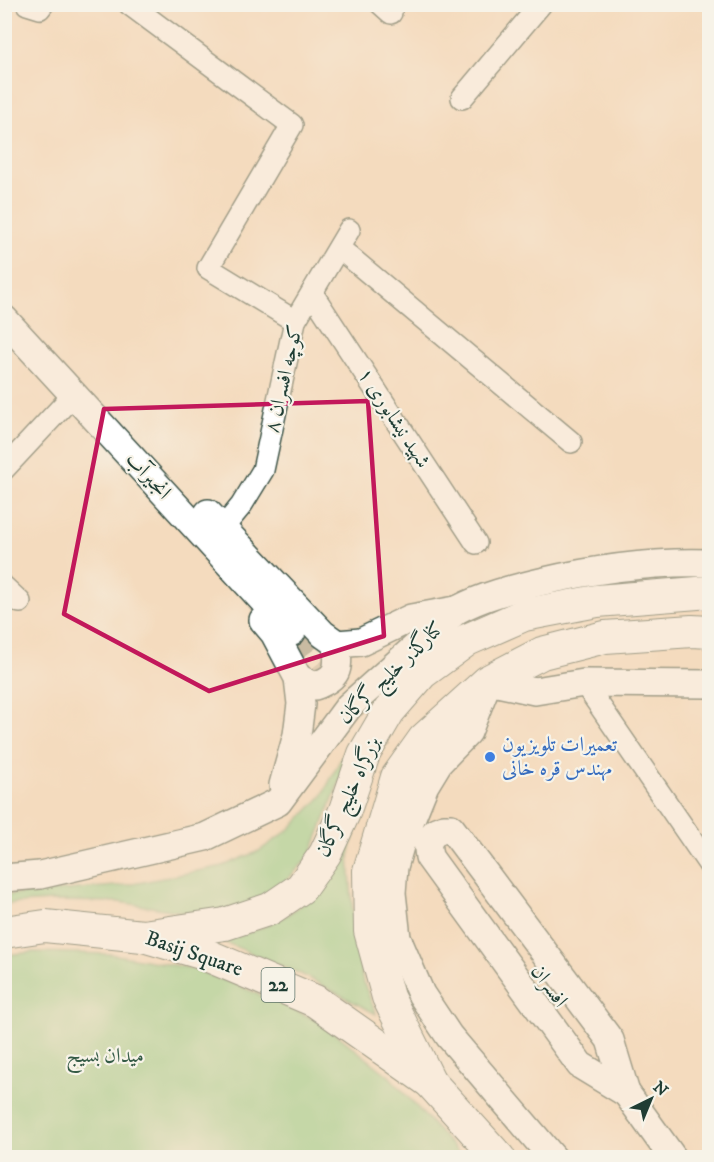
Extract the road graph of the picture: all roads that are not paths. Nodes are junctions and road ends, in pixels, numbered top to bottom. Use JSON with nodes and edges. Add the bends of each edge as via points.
{"nodes":[{"id":1,"x":27,"y":4,"type":"edge"},
{"id":2,"x":44,"y":4,"type":"edge"},
{"id":3,"x":129,"y":4,"type":"edge"},
{"id":4,"x":542,"y":4,"type":"edge"},
{"id":5,"x":462,"y":98,"type":"dead end"},
{"id":6,"x":312,"y":293,"type":"junction"},
{"id":7,"x":4,"y":319,"type":"edge"},
{"id":8,"x":295,"y":321,"type":"junction"},
{"id":9,"x":74,"y":394,"type":"junction"},
{"id":10,"x":571,"y":442,"type":"dead end"},
{"id":11,"x":4,"y":469,"type":"edge"},
{"id":12,"x":142,"y":469,"type":"junction"},
{"id":13,"x":222,"y":529,"type":"junction"},
{"id":14,"x":476,"y":543,"type":"dead end"},
{"id":15,"x":710,"y":563,"type":"edge"},
{"id":16,"x":710,"y":592,"type":"edge"},
{"id":17,"x":457,"y":610,"type":"junction"},
{"id":18,"x":292,"y":632,"type":"tunnel mouth"},
{"id":19,"x":710,"y":632,"type":"edge"},
{"id":20,"x":337,"y":644,"type":"junction"},
{"id":21,"x":298,"y":678,"type":"junction"},
{"id":22,"x":488,"y":681,"type":"junction"},
{"id":23,"x":584,"y":683,"type":"junction"},
{"id":24,"x":710,"y":684,"type":"edge"},
{"id":25,"x":425,"y":785,"type":"junction"},
{"id":26,"x":278,"y":801,"type":"junction"},
{"id":27,"x":710,"y":866,"type":"edge"},
{"id":28,"x":4,"y":878,"type":"edge"},
{"id":29,"x":4,"y":932,"type":"edge"},
{"id":30,"x":143,"y":936,"type":"junction"},
{"id":31,"x":430,"y":1082,"type":"junction"},
{"id":32,"x":499,"y":1158,"type":"edge"},
{"id":33,"x":553,"y":1158,"type":"edge"},
{"id":34,"x":673,"y":1158,"type":"edge"}],
"edges":[{"from":1,"to":2,"type":"street","via":[[40,9]]},
{"from":3,"to":8,"type":"street","via":[[292,125],[208,268]]},
{"from":4,"to":5,"type":"street"},
{"from":6,"to":8,"type":"street","name":"کوچه افسران ۸"},
{"from":6,"to":10,"type":"street","name":"کوچه افسران ۸","via":[[344,239]]},
{"from":6,"to":14,"type":"street","name":"شهید نیشابوری ۱"},
{"from":7,"to":9,"type":"main road","name":"انجیرآب"},
{"from":8,"to":13,"type":"street","name":"کوچه افسران ۸","via":[[263,470]]},
{"from":9,"to":11,"type":"street"},
{"from":9,"to":12,"type":"main road","name":"انجیرآب"},
{"from":12,"to":13,"type":"main road","via":[[195,500]]},
{"from":12,"to":18,"type":"main road","name":"انجیرآب"},
{"from":12,"to":21,"type":"main road","via":[[176,524],[274,633]]},
{"from":13,"to":20,"type":"main road"},
{"from":15,"to":17,"type":"main road","name":"کنارگذر خلیج گرگان","via":[[590,571],[510,589]]},
{"from":16,"to":30,"type":"highway","name":"بزرگراه خلیج گرگان","via":[[597,601],[524,615],[467,640],[422,673],[389,711],[364,754],[326,854],[301,888],[270,909],[225,924]]},
{"from":17,"to":20,"type":"main road","via":[[411,618],[361,642]]},
{"from":17,"to":26,"type":"main road","name":"کنارگذر خلیج گرگان","via":[[349,706]]},
{"from":19,"to":22,"type":"highway","name":"بزرگراه خلیج گرگان","via":[[605,637],[542,653]]},
{"from":20,"to":21,"type":"main road","via":[[338,667],[329,681],[315,686]]},
{"from":21,"to":26,"type":"main road","via":[[301,704],[297,735]]},
{"from":22,"to":23,"type":"main road","via":[[535,690]]},
{"from":22,"to":25,"type":"main road","via":[[468,732],[439,762]]},
{"from":22,"to":31,"type":"highway","name":"بزرگراه خلیج گرگان","via":[[424,739],[397,777],[369,870],[370,931],[388,997]]},
{"from":23,"to":24,"type":"main road"},
{"from":23,"to":27,"type":"street"},
{"from":25,"to":33,"type":"main road","via":[[394,867],[392,893],[397,938],[421,994],[449,1036]]},
{"from":25,"to":34,"type":"main road","name":"افسران","via":[[438,824]]},
{"from":26,"to":28,"type":"main road","name":"کنارگذر خلیج گرگان","via":[[205,837],[71,869]]},
{"from":29,"to":30,"type":"highway","name":"Basij Square","number":"22","via":[[45,926]]},
{"from":30,"to":31,"type":"highway","name":"Basij Square","number":"22","via":[[204,954],[315,1001]]},
{"from":31,"to":32,"type":"highway","name":"Basij Square","number":"22"}]}
